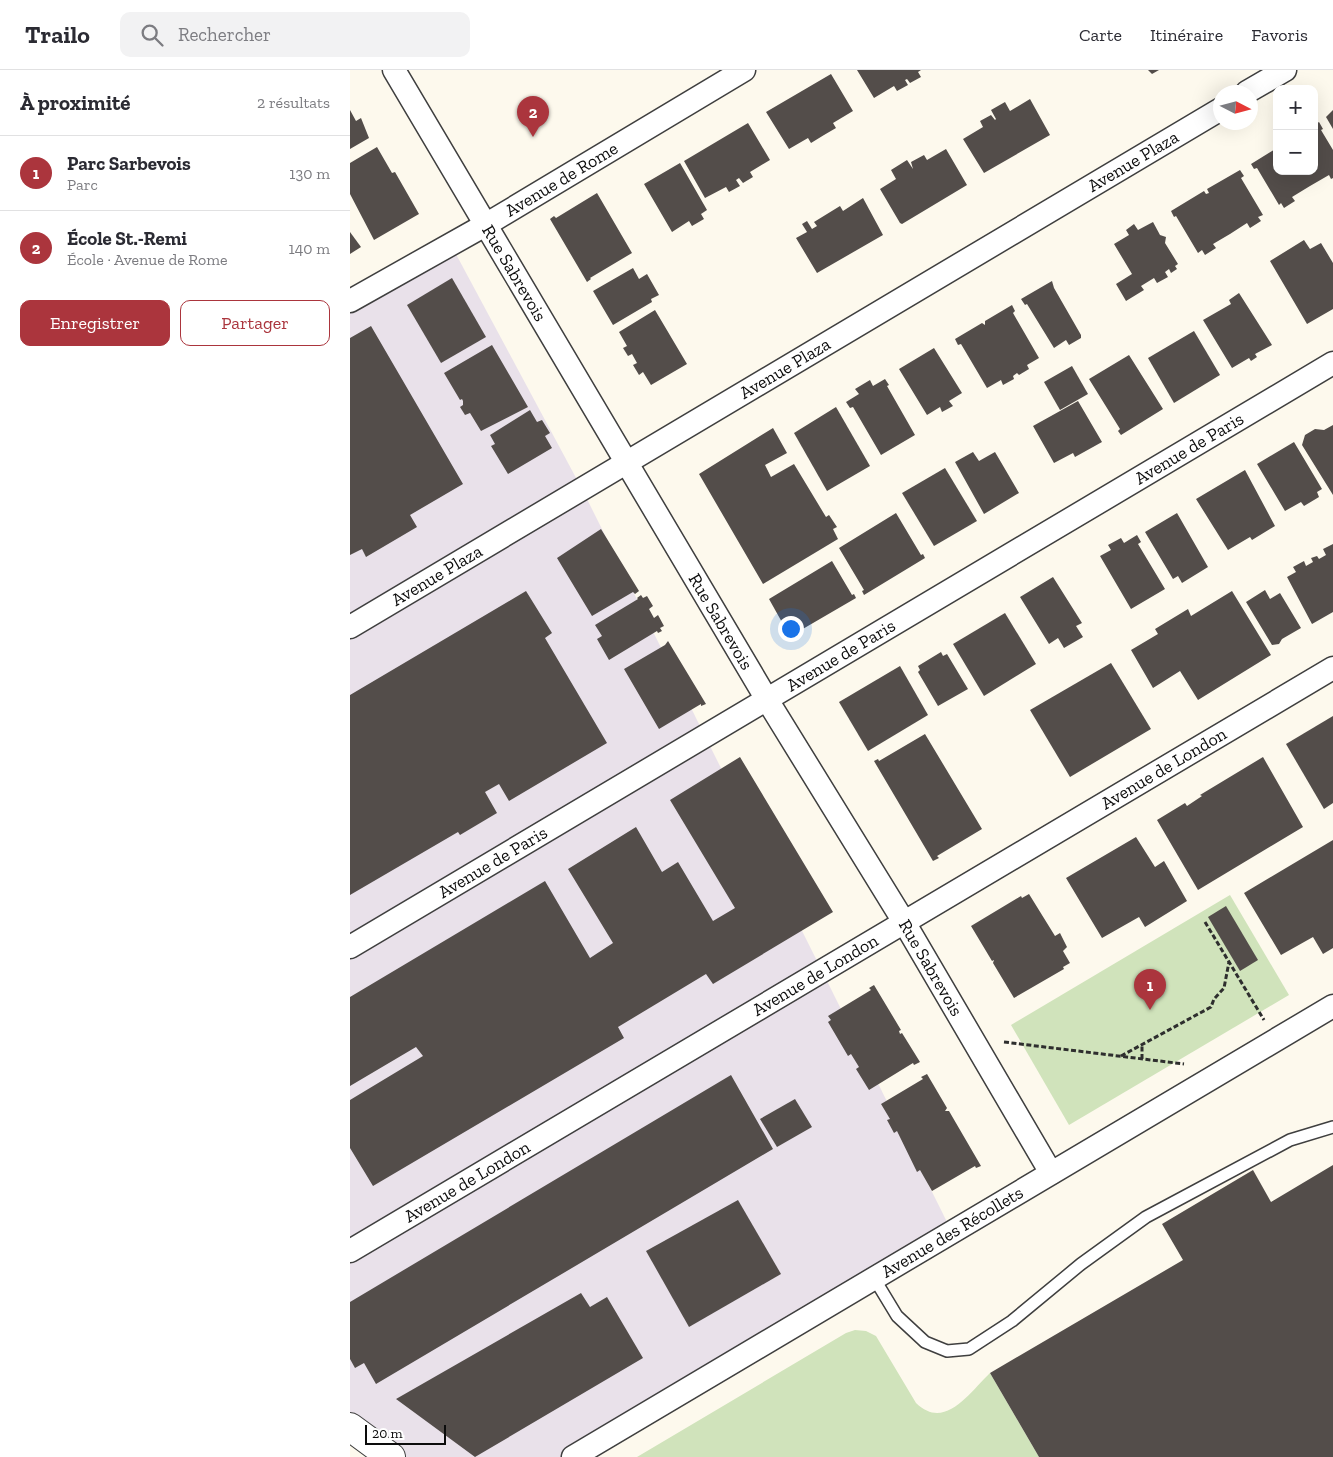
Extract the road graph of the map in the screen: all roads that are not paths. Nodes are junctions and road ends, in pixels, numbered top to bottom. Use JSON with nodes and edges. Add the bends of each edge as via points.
{"nodes":[{"id":1,"x":394,"y":70,"type":"edge"},
{"id":2,"x":744,"y":70,"type":"edge"},
{"id":3,"x":1285,"y":70,"type":"edge"},
{"id":4,"x":1258,"y":86,"type":"edge"},
{"id":5,"x":1213,"y":112,"type":"edge"},
{"id":6,"x":487,"y":224,"type":"junction"},
{"id":7,"x":350,"y":301,"type":"edge"},
{"id":8,"x":1333,"y":363,"type":"edge"},
{"id":9,"x":628,"y":462,"type":"junction"},
{"id":10,"x":350,"y":627,"type":"edge"},
{"id":11,"x":1333,"y":668,"type":"edge"},
{"id":12,"x":766,"y":698,"type":"junction"},
{"id":13,"x":904,"y":922,"type":"junction"},
{"id":14,"x":350,"y":947,"type":"edge"},
{"id":15,"x":1333,"y":1006,"type":"edge"},
{"id":16,"x":1333,"y":1127,"type":"edge"},
{"id":17,"x":1051,"y":1173,"type":"junction"},
{"id":18,"x":350,"y":1251,"type":"edge"},
{"id":19,"x":874,"y":1278,"type":"junction"},
{"id":20,"x":350,"y":1427,"type":"edge"},
{"id":21,"x":391,"y":1457,"type":"edge"},
{"id":22,"x":573,"y":1457,"type":"edge"}],
"edges":[{"from":1,"to":6,"type":"street","name":"Rue Sabrevois"},
{"from":2,"to":6,"type":"street","name":"Avenue de Rome"},
{"from":3,"to":4,"type":"street"},
{"from":5,"to":9,"type":"street","name":"Avenue Plaza"},
{"from":6,"to":7,"type":"street","name":"Avenue de Rome"},
{"from":6,"to":9,"type":"street","name":"Rue Sabrevois"},
{"from":8,"to":12,"type":"street","name":"Avenue de Paris"},
{"from":9,"to":10,"type":"street","name":"Avenue Plaza"},
{"from":9,"to":12,"type":"street","name":"Rue Sabrevois"},
{"from":11,"to":13,"type":"street","name":"Avenue de London"},
{"from":12,"to":13,"type":"street","name":"Rue Sabrevois"},
{"from":12,"to":14,"type":"street","name":"Avenue de Paris"},
{"from":13,"to":17,"type":"street","name":"Rue Sabrevois"},
{"from":13,"to":18,"type":"street","name":"Avenue de London"},
{"from":15,"to":17,"type":"street","name":"Avenue des Récollets"},
{"from":16,"to":19,"type":"lane","via":[[1290,1140],[1146,1217],[1081,1264],[1012,1321],[969,1349],[947,1351],[925,1342],[897,1316]]},
{"from":17,"to":19,"type":"street","name":"Avenue des Récollets"},
{"from":19,"to":22,"type":"street","name":"Avenue des Récollets"},
{"from":20,"to":21,"type":"street"}]}
